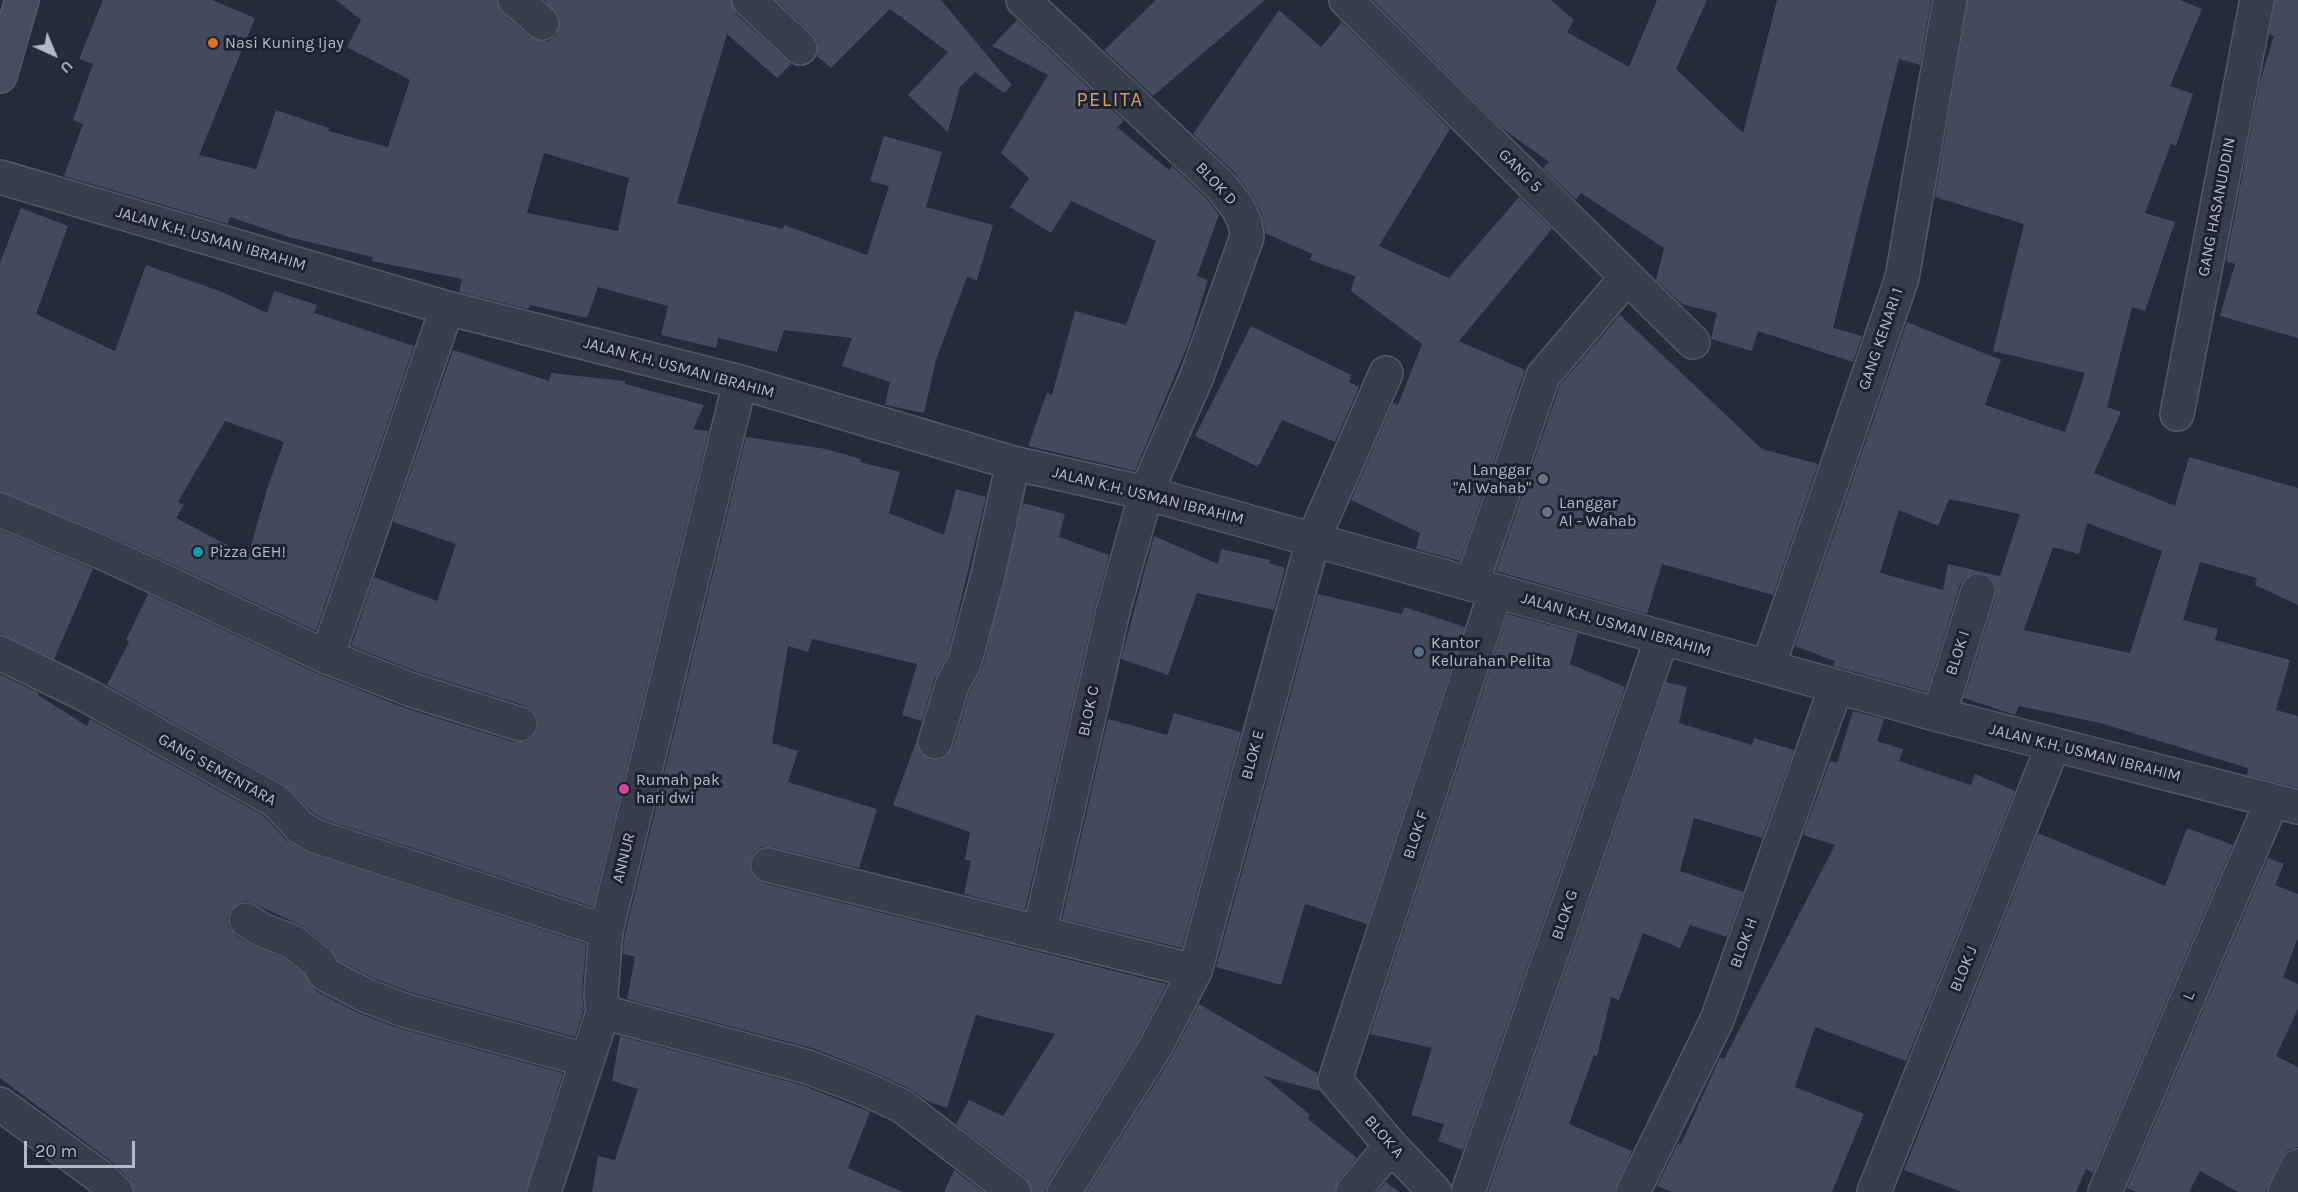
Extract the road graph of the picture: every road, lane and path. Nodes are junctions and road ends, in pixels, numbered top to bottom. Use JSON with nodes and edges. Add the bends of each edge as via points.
{"nodes":[{"id":1,"x":22,"y":0,"type":"edge"},
{"id":2,"x":515,"y":0,"type":"edge"},
{"id":3,"x":749,"y":0,"type":"edge"},
{"id":4,"x":1023,"y":0,"type":"edge"},
{"id":5,"x":1346,"y":0,"type":"edge"},
{"id":6,"x":1950,"y":0,"type":"edge"},
{"id":7,"x":2257,"y":0,"type":"edge"},
{"id":8,"x":542,"y":23,"type":"dead end"},
{"id":9,"x":800,"y":48,"type":"dead end"},
{"id":10,"x":0,"y":76,"type":"edge"},
{"id":11,"x":0,"y":177,"type":"edge"},
{"id":12,"x":1627,"y":277,"type":"junction"},
{"id":13,"x":447,"y":308,"type":"junction"},
{"id":14,"x":1693,"y":342,"type":"dead end"},
{"id":15,"x":1386,"y":373,"type":"dead end"},
{"id":16,"x":740,"y":382,"type":"junction"},
{"id":17,"x":2177,"y":414,"type":"dead end"},
{"id":18,"x":1013,"y":464,"type":"junction"},
{"id":19,"x":1146,"y":493,"type":"junction"},
{"id":20,"x":0,"y":510,"type":"edge"},
{"id":21,"x":1312,"y":540,"type":"junction"},
{"id":22,"x":1484,"y":587,"type":"junction"},
{"id":23,"x":1978,"y":591,"type":"dead end"},
{"id":24,"x":1662,"y":638,"type":"junction"},
{"id":25,"x":0,"y":652,"type":"edge"},
{"id":26,"x":327,"y":657,"type":"junction"},
{"id":27,"x":1768,"y":667,"type":"junction"},
{"id":28,"x":1836,"y":687,"type":"junction"},
{"id":29,"x":1939,"y":715,"type":"junction"},
{"id":30,"x":520,"y":724,"type":"dead end"},
{"id":31,"x":935,"y":742,"type":"dead end"},
{"id":32,"x":2053,"y":746,"type":"junction"},
{"id":33,"x":2285,"y":804,"type":"edge"},
{"id":34,"x":768,"y":865,"type":"dead end"},
{"id":35,"x":246,"y":920,"type":"dead end"},
{"id":36,"x":1040,"y":930,"type":"junction"},
{"id":37,"x":606,"y":931,"type":"junction"},
{"id":38,"x":1195,"y":971,"type":"junction"},
{"id":39,"x":603,"y":1012,"type":"junction"},
{"id":40,"x":587,"y":1060,"type":"junction"},
{"id":41,"x":1335,"y":1080,"type":"joint"},
{"id":42,"x":0,"y":1104,"type":"edge"},
{"id":43,"x":1391,"y":1146,"type":"junction"},
{"id":44,"x":2298,"y":1166,"type":"edge"},
{"id":45,"x":116,"y":1192,"type":"edge"},
{"id":46,"x":544,"y":1192,"type":"edge"},
{"id":47,"x":1014,"y":1192,"type":"edge"},
{"id":48,"x":1064,"y":1192,"type":"edge"},
{"id":49,"x":1353,"y":1192,"type":"edge"},
{"id":50,"x":1435,"y":1192,"type":"edge"},
{"id":51,"x":1468,"y":1192,"type":"edge"},
{"id":52,"x":1633,"y":1192,"type":"edge"},
{"id":53,"x":1874,"y":1192,"type":"edge"},
{"id":54,"x":2105,"y":1192,"type":"edge"},
{"id":55,"x":2285,"y":1192,"type":"edge"}],
"edges":[{"from":1,"to":10,"type":"street"},
{"from":2,"to":8,"type":"street"},
{"from":3,"to":9,"type":"street"},
{"from":4,"to":19,"type":"street","name":"BLOK D","via":[[1222,187],[1245,223],[1247,237],[1197,376]]},
{"from":5,"to":12,"type":"street","name":"GANG 5"},
{"from":6,"to":27,"type":"street","name":"GANG KENARI 1","via":[[1902,278]]},
{"from":7,"to":17,"type":"street","name":"GANG HASANUDDIN"},
{"from":11,"to":13,"type":"street","name":"JALAN K.H. USMAN IBRAHIM"},
{"from":12,"to":14,"type":"street","name":"GANG 5"},
{"from":12,"to":22,"type":"street","name":"BLOK F","via":[[1543,376]]},
{"from":13,"to":16,"type":"street","name":"JALAN K.H. USMAN IBRAHIM"},
{"from":13,"to":26,"type":"street"},
{"from":15,"to":21,"type":"street","name":"BLOK E"},
{"from":16,"to":18,"type":"street","name":"JALAN K.H. USMAN IBRAHIM"},
{"from":16,"to":37,"type":"street","name":"ANNUR"},
{"from":18,"to":19,"type":"street","name":"JALAN K.H. USMAN IBRAHIM"},
{"from":18,"to":31,"type":"street","via":[[964,664],[953,683]]},
{"from":19,"to":21,"type":"street","name":"JALAN K.H. USMAN IBRAHIM"},
{"from":19,"to":36,"type":"street","name":"BLOK C","via":[[1113,611]]},
{"from":20,"to":26,"type":"street","via":[[110,556]]},
{"from":21,"to":22,"type":"street","name":"JALAN K.H. USMAN IBRAHIM"},
{"from":21,"to":38,"type":"street","name":"BLOK E"},
{"from":22,"to":24,"type":"street","name":"JALAN K.H. USMAN IBRAHIM"},
{"from":22,"to":41,"type":"street","name":"BLOK F"},
{"from":23,"to":29,"type":"street","name":"BLOK I"},
{"from":24,"to":27,"type":"street","name":"JALAN K.H. USMAN IBRAHIM"},
{"from":24,"to":51,"type":"street","name":"BLOK G"},
{"from":25,"to":37,"type":"street","name":"GANG SEMENTARA","via":[[86,695],[276,801],[300,827],[315,836]]},
{"from":26,"to":30,"type":"street","via":[[412,690]]},
{"from":27,"to":28,"type":"street","name":"JALAN K.H. USMAN IBRAHIM"},
{"from":28,"to":29,"type":"street","name":"JALAN K.H. USMAN IBRAHIM"},
{"from":28,"to":52,"type":"street","name":"BLOK H","via":[[1717,1020]]},
{"from":29,"to":32,"type":"street","name":"JALAN K.H. USMAN IBRAHIM"},
{"from":32,"to":33,"type":"street","name":"JALAN K.H. USMAN IBRAHIM"},
{"from":32,"to":53,"type":"street","name":"BLOK J"},
{"from":33,"to":54,"type":"street","name":"L"},
{"from":34,"to":36,"type":"street"},
{"from":35,"to":40,"type":"street","via":[[293,942],[318,962],[325,974],[367,996],[407,1011]]},
{"from":36,"to":38,"type":"street"},
{"from":37,"to":39,"type":"street","name":"ANNUR"},
{"from":38,"to":48,"type":"street","name":"BLOK E","via":[[1155,1048]]},
{"from":39,"to":40,"type":"street","name":"ANNUR"},
{"from":39,"to":47,"type":"street","via":[[808,1066],[863,1088],[902,1106]]},
{"from":40,"to":46,"type":"street","name":"ANNUR"},
{"from":41,"to":43,"type":"street","name":"BLOK A"},
{"from":42,"to":45,"type":"street"},
{"from":43,"to":49,"type":"street"},
{"from":43,"to":50,"type":"street","name":"BLOK A"},
{"from":44,"to":55,"type":"street"}]}
